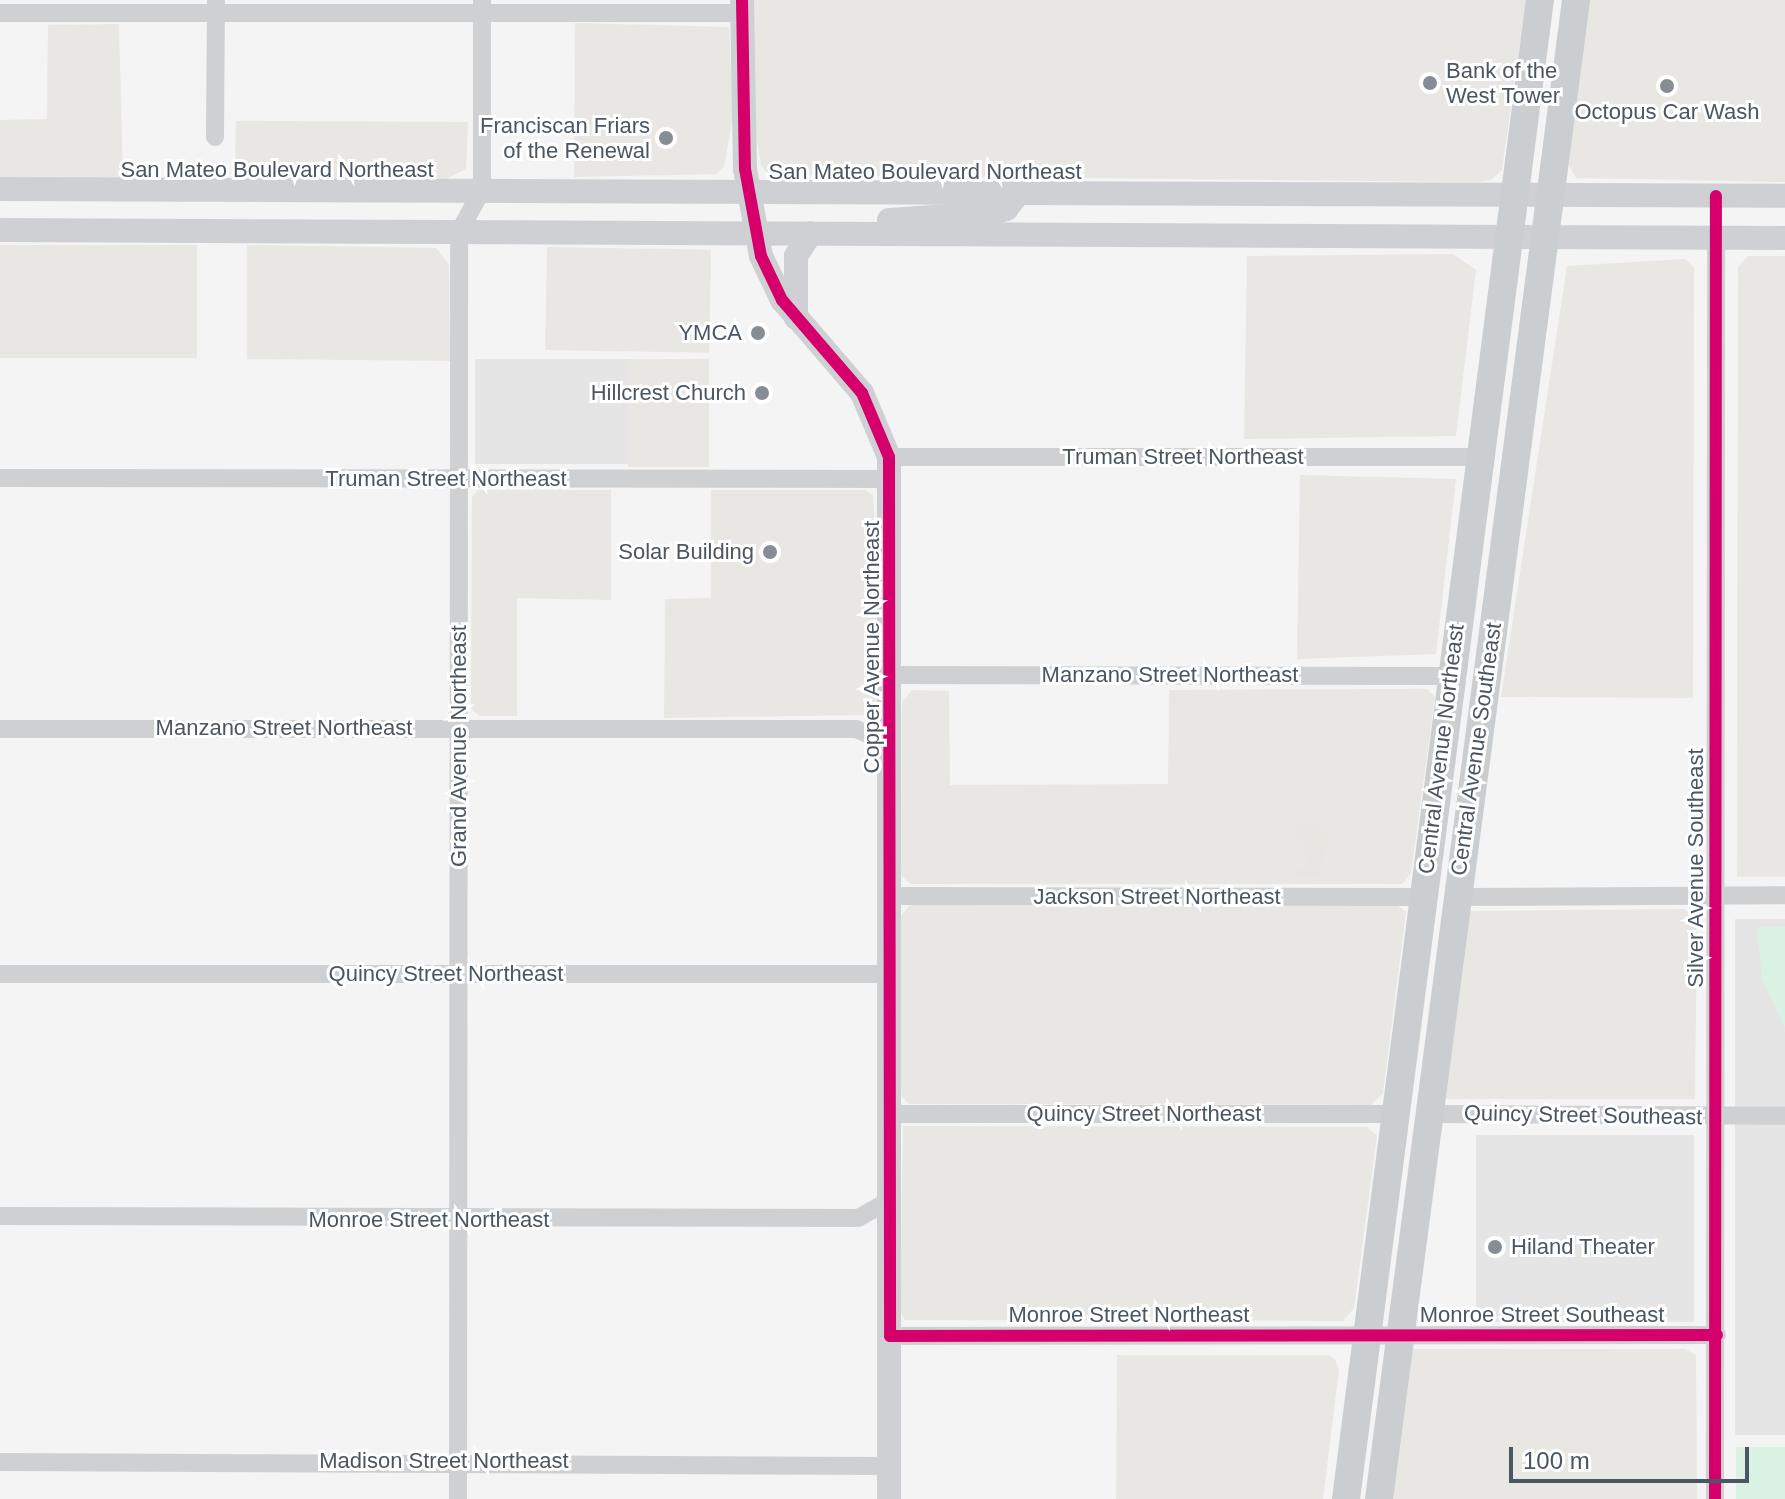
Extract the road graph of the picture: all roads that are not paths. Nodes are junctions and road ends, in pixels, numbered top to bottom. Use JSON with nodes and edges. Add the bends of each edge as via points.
{"nodes":[{"id":1,"x":1540,"y":0,"type":"edge"},
{"id":2,"x":1576,"y":0,"type":"edge"},
{"id":3,"x":216,"y":6,"type":"edge"},
{"id":4,"x":482,"y":6,"type":"edge"},
{"id":5,"x":742,"y":6,"type":"edge"},
{"id":6,"x":0,"y":13,"type":"edge"},
{"id":7,"x":215,"y":137,"type":"dead end"},
{"id":8,"x":0,"y":189,"type":"edge"},
{"id":9,"x":482,"y":190,"type":"junction"},
{"id":10,"x":748,"y":191,"type":"junction"},
{"id":11,"x":1019,"y":193,"type":"junction"},
{"id":12,"x":1514,"y":194,"type":"junction"},
{"id":13,"x":1551,"y":194,"type":"junction"},
{"id":14,"x":1785,"y":196,"type":"edge"},
{"id":15,"x":0,"y":230,"type":"edge"},
{"id":16,"x":459,"y":232,"type":"junction"},
{"id":17,"x":755,"y":233,"type":"junction"},
{"id":18,"x":811,"y":233,"type":"junction"},
{"id":19,"x":867,"y":234,"type":"junction"},
{"id":20,"x":1508,"y":237,"type":"junction"},
{"id":21,"x":1545,"y":237,"type":"junction"},
{"id":22,"x":1716,"y":238,"type":"junction"},
{"id":23,"x":1785,"y":238,"type":"edge"},
{"id":24,"x":796,"y":318,"type":"junction"},
{"id":25,"x":1477,"y":457,"type":"junction"},
{"id":26,"x":890,"y":468,"type":"junction"},
{"id":27,"x":0,"y":478,"type":"edge"},
{"id":28,"x":459,"y":479,"type":"junction"},
{"id":29,"x":891,"y":675,"type":"junction"},
{"id":30,"x":1449,"y":676,"type":"junction"},
{"id":31,"x":891,"y":707,"type":"junction"},
{"id":32,"x":459,"y":727,"type":"junction"},
{"id":33,"x":0,"y":729,"type":"edge"},
{"id":34,"x":856,"y":729,"type":"junction"},
{"id":35,"x":891,"y":744,"type":"junction"},
{"id":36,"x":1716,"y":894,"type":"junction"},
{"id":37,"x":1785,"y":895,"type":"edge"},
{"id":38,"x":891,"y":896,"type":"junction"},
{"id":39,"x":1423,"y":897,"type":"junction"},
{"id":40,"x":1456,"y":897,"type":"junction"},
{"id":41,"x":0,"y":974,"type":"edge"},
{"id":42,"x":459,"y":974,"type":"junction"},
{"id":43,"x":891,"y":974,"type":"junction"},
{"id":44,"x":891,"y":1114,"type":"junction"},
{"id":45,"x":1396,"y":1114,"type":"junction"},
{"id":46,"x":1429,"y":1114,"type":"junction"},
{"id":47,"x":1717,"y":1116,"type":"junction"},
{"id":48,"x":1785,"y":1116,"type":"edge"},
{"id":49,"x":890,"y":1200,"type":"junction"},
{"id":50,"x":0,"y":1216,"type":"edge"},
{"id":51,"x":858,"y":1218,"type":"junction"},
{"id":52,"x":458,"y":1220,"type":"junction"},
{"id":53,"x":890,"y":1244,"type":"junction"},
{"id":54,"x":1368,"y":1335,"type":"junction"},
{"id":55,"x":1400,"y":1335,"type":"junction"},
{"id":56,"x":1717,"y":1335,"type":"junction"},
{"id":57,"x":890,"y":1336,"type":"junction"},
{"id":58,"x":458,"y":1460,"type":"junction"},
{"id":59,"x":0,"y":1462,"type":"edge"},
{"id":60,"x":889,"y":1466,"type":"junction"},
{"id":61,"x":458,"y":1499,"type":"edge"},
{"id":62,"x":889,"y":1499,"type":"edge"},
{"id":63,"x":1346,"y":1499,"type":"edge"},
{"id":64,"x":1379,"y":1499,"type":"edge"},
{"id":65,"x":1715,"y":1499,"type":"edge"}],
"edges":[{"from":1,"to":12,"type":"main road","name":"Central Avenue Northeast"},
{"from":2,"to":13,"type":"main road","name":"Central Avenue Southeast"},
{"from":3,"to":4,"type":"street"},
{"from":3,"to":6,"type":"street"},
{"from":3,"to":7,"type":"street"},
{"from":4,"to":5,"type":"street"},
{"from":4,"to":9,"type":"street","name":"Grand Avenue Northeast"},
{"from":5,"to":10,"type":"main road","name":"Copper Avenue Northeast"},
{"from":8,"to":9,"type":"main road","name":"San Mateo Boulevard Northeast"},
{"from":9,"to":10,"type":"main road","name":"San Mateo Boulevard Northeast"},
{"from":9,"to":16,"type":"street","name":"Grand Avenue Northeast"},
{"from":10,"to":11,"type":"main road","name":"San Mateo Boulevard Northeast"},
{"from":10,"to":17,"type":"main road","name":"Copper Avenue Northeast"},
{"from":11,"to":12,"type":"main road","name":"San Mateo Boulevard Northeast"},
{"from":11,"to":19,"type":"main road","via":[[1006,209],[884,221]]},
{"from":12,"to":13,"type":"main road","name":"San Mateo Boulevard Northeast"},
{"from":12,"to":20,"type":"main road","name":"Central Avenue Northeast"},
{"from":13,"to":14,"type":"main road","name":"San Mateo Boulevard Northeast"},
{"from":13,"to":21,"type":"main road","name":"Central Avenue Southeast"},
{"from":15,"to":16,"type":"main road"},
{"from":16,"to":17,"type":"main road"},
{"from":16,"to":28,"type":"street","name":"Grand Avenue Northeast"},
{"from":17,"to":18,"type":"main road"},
{"from":17,"to":24,"type":"main road","name":"Copper Avenue Northeast","via":[[770,279]]},
{"from":18,"to":19,"type":"main road"},
{"from":18,"to":24,"type":"main road","via":[[796,256]]},
{"from":19,"to":20,"type":"main road"},
{"from":20,"to":21,"type":"main road"},
{"from":20,"to":25,"type":"main road","name":"Central Avenue Northeast"},
{"from":21,"to":22,"type":"main road"},
{"from":21,"to":40,"type":"main road","name":"Central Avenue Southeast"},
{"from":22,"to":23,"type":"main road"},
{"from":22,"to":36,"type":"street","name":"Silver Avenue Southeast"},
{"from":24,"to":26,"type":"main road","name":"Copper Avenue Northeast","via":[[862,393]]},
{"from":25,"to":26,"type":"street","name":"Truman Street Northeast"},
{"from":25,"to":30,"type":"main road","name":"Central Avenue Northeast"},
{"from":26,"to":28,"type":"street","name":"Truman Street Northeast"},
{"from":26,"to":29,"type":"main road","name":"Copper Avenue Northeast"},
{"from":27,"to":28,"type":"street","name":"Truman Street Northeast"},
{"from":28,"to":32,"type":"street","name":"Grand Avenue Northeast"},
{"from":29,"to":30,"type":"street","name":"Manzano Street Northeast"},
{"from":29,"to":31,"type":"main road","name":"Copper Avenue Northeast"},
{"from":30,"to":39,"type":"main road","name":"Central Avenue Northeast"},
{"from":31,"to":34,"type":"street"},
{"from":31,"to":35,"type":"main road","name":"Copper Avenue Northeast"},
{"from":32,"to":33,"type":"street","name":"Manzano Street Northeast"},
{"from":32,"to":34,"type":"street","name":"Manzano Street Northeast"},
{"from":32,"to":42,"type":"street","name":"Grand Avenue Northeast"},
{"from":34,"to":35,"type":"street","name":"Manzano Street Northeast"},
{"from":35,"to":38,"type":"main road","name":"Copper Avenue Northeast"},
{"from":36,"to":37,"type":"street"},
{"from":36,"to":40,"type":"street"},
{"from":36,"to":47,"type":"street","name":"Silver Avenue Southeast"},
{"from":38,"to":39,"type":"street","name":"Jackson Street Northeast"},
{"from":38,"to":43,"type":"main road","name":"Copper Avenue Northeast"},
{"from":39,"to":45,"type":"main road","name":"Central Avenue Northeast"},
{"from":40,"to":46,"type":"main road","name":"Central Avenue Southeast"},
{"from":41,"to":42,"type":"street","name":"Quincy Street Northeast"},
{"from":42,"to":43,"type":"street","name":"Quincy Street Northeast"},
{"from":42,"to":52,"type":"street","name":"Grand Avenue Northeast"},
{"from":43,"to":44,"type":"main road","name":"Copper Avenue Northeast"},
{"from":44,"to":45,"type":"street","name":"Quincy Street Northeast"},
{"from":44,"to":49,"type":"main road","name":"Copper Avenue Northeast"},
{"from":45,"to":54,"type":"main road","name":"Central Avenue Northeast"},
{"from":46,"to":47,"type":"street","name":"Quincy Street Southeast"},
{"from":46,"to":55,"type":"main road","name":"Central Avenue Southeast"},
{"from":47,"to":48,"type":"street","name":"Quincy Street Southeast"},
{"from":47,"to":56,"type":"street","name":"Silver Avenue Southeast"},
{"from":49,"to":51,"type":"street","name":"Monroe Street Northeast"},
{"from":49,"to":53,"type":"main road","name":"Copper Avenue Northeast"},
{"from":50,"to":52,"type":"street","name":"Monroe Street Northeast"},
{"from":51,"to":52,"type":"street","name":"Monroe Street Northeast"},
{"from":51,"to":53,"type":"street","via":[[875,1226]]},
{"from":52,"to":58,"type":"street","name":"Grand Avenue Northeast"},
{"from":53,"to":57,"type":"main road","name":"Copper Avenue Northeast"},
{"from":54,"to":55,"type":"street","name":"Monroe Street Southeast"},
{"from":54,"to":57,"type":"street","name":"Monroe Street Northeast"},
{"from":54,"to":63,"type":"main road","name":"Central Avenue Northeast"},
{"from":55,"to":56,"type":"street","name":"Monroe Street Southeast"},
{"from":55,"to":64,"type":"main road","name":"Central Avenue Southeast"},
{"from":56,"to":65,"type":"street","name":"Silver Avenue Southeast"},
{"from":57,"to":60,"type":"main road","name":"Copper Avenue Northeast"},
{"from":58,"to":59,"type":"street","name":"Madison Street Northeast"},
{"from":58,"to":60,"type":"street","name":"Madison Street Northeast"},
{"from":58,"to":61,"type":"street","name":"Grand Avenue Northeast"},
{"from":60,"to":62,"type":"main road","name":"Copper Avenue Northeast"}]}
